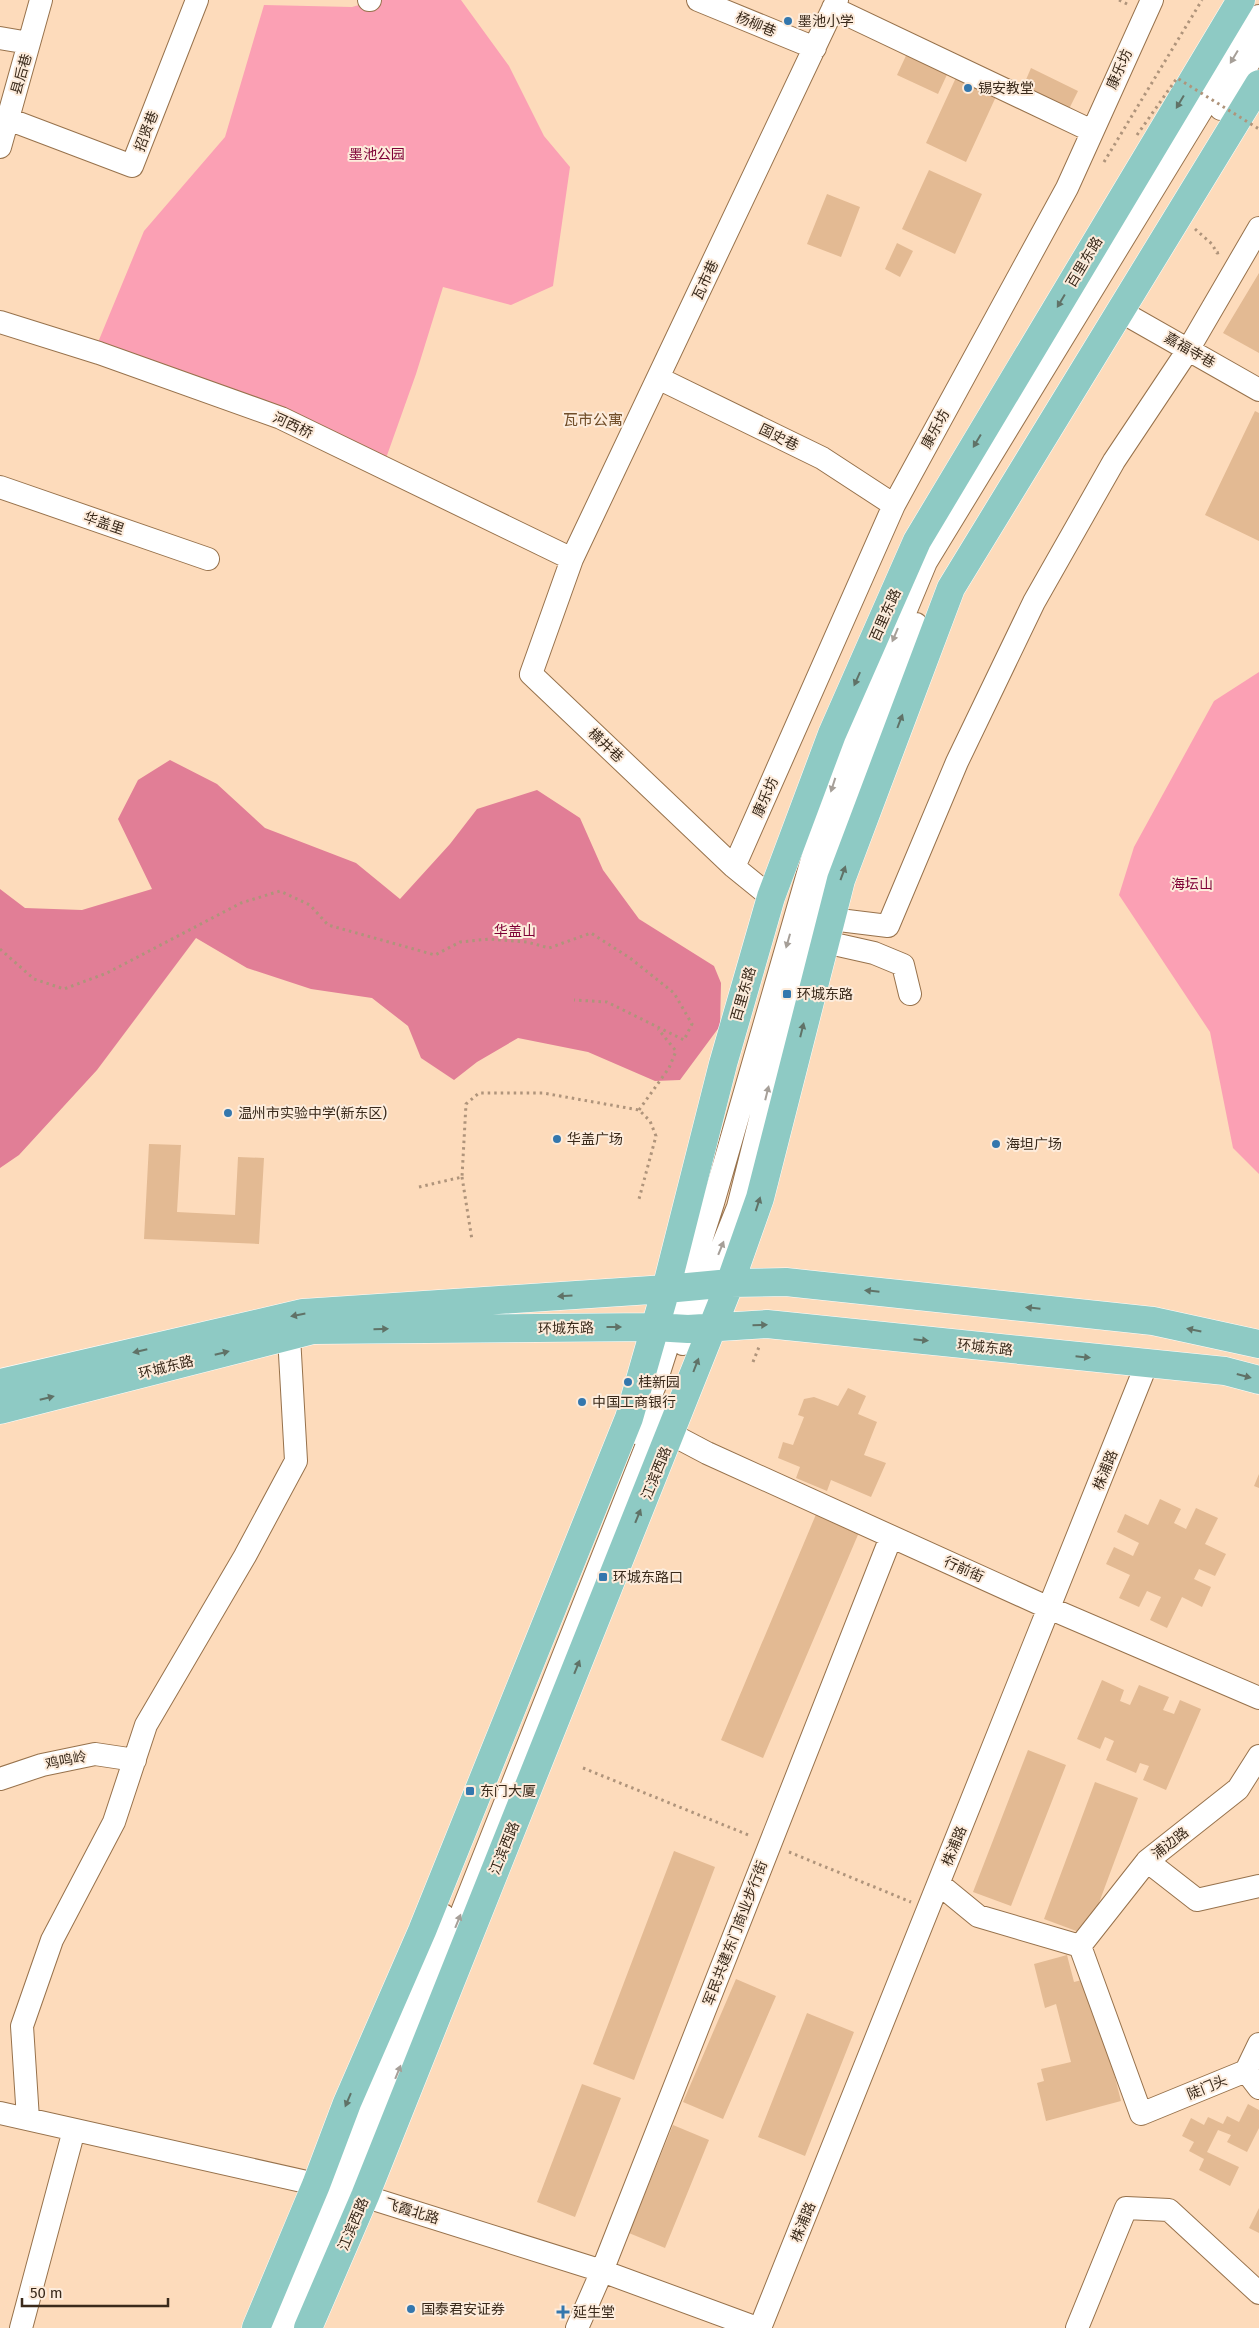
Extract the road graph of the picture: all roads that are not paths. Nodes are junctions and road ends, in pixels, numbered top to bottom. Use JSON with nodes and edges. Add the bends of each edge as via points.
{"nodes":[{"id":1,"x":41,"y":0,"type":"edge"},
{"id":2,"x":197,"y":0,"type":"edge"},
{"id":3,"x":698,"y":0,"type":"edge"},
{"id":4,"x":1152,"y":0,"type":"edge"},
{"id":5,"x":1241,"y":0,"type":"edge"},
{"id":6,"x":835,"y":4,"type":"edge"},
{"id":7,"x":1259,"y":16,"type":"edge"},
{"id":8,"x":0,"y":38,"type":"edge"},
{"id":9,"x":29,"y":43,"type":"junction"},
{"id":10,"x":1259,"y":46,"type":"edge"},
{"id":11,"x":814,"y":48,"type":"junction"},
{"id":12,"x":1259,"y":84,"type":"edge"},
{"id":13,"x":8,"y":120,"type":"junction"},
{"id":14,"x":1092,"y":131,"type":"junction"},
{"id":15,"x":0,"y":147,"type":"edge"},
{"id":16,"x":1254,"y":236,"type":"edge"},
{"id":17,"x":1120,"y":311,"type":"junction"},
{"id":18,"x":0,"y":322,"type":"edge"},
{"id":19,"x":1188,"y":350,"type":"junction"},
{"id":20,"x":658,"y":378,"type":"junction"},
{"id":21,"x":1259,"y":390,"type":"edge"},
{"id":22,"x":0,"y":487,"type":"edge"},
{"id":23,"x":894,"y":505,"type":"junction"},
{"id":24,"x":208,"y":559,"type":"dead end"},
{"id":25,"x":572,"y":560,"type":"junction"},
{"id":26,"x":734,"y":867,"type":"junction"},
{"id":27,"x":771,"y":897,"type":"junction"},
{"id":28,"x":828,"y":930,"type":"junction"},
{"id":29,"x":910,"y":994,"type":"dead end"},
{"id":30,"x":696,"y":1287,"type":"junction"},
{"id":31,"x":681,"y":1328,"type":"junction"},
{"id":32,"x":289,"y":1336,"type":"junction"},
{"id":33,"x":1259,"y":1344,"type":"edge"},
{"id":34,"x":1147,"y":1363,"type":"junction"},
{"id":35,"x":1259,"y":1380,"type":"edge"},
{"id":36,"x":0,"y":1384,"type":"edge"},
{"id":37,"x":0,"y":1410,"type":"edge"},
{"id":38,"x":671,"y":1434,"type":"junction"},
{"id":39,"x":891,"y":1537,"type":"junction"},
{"id":40,"x":1049,"y":1608,"type":"junction"},
{"id":41,"x":1259,"y":1698,"type":"edge"},
{"id":42,"x":1259,"y":1756,"type":"edge"},
{"id":43,"x":135,"y":1760,"type":"junction"},
{"id":44,"x":0,"y":1779,"type":"edge"},
{"id":45,"x":1147,"y":1861,"type":"junction"},
{"id":46,"x":939,"y":1884,"type":"junction"},
{"id":47,"x":1259,"y":1886,"type":"edge"},
{"id":48,"x":1080,"y":1946,"type":"junction"},
{"id":49,"x":1259,"y":2044,"type":"edge"},
{"id":50,"x":1253,"y":2080,"type":"edge"},
{"id":51,"x":0,"y":2113,"type":"edge"},
{"id":52,"x":28,"y":2119,"type":"junction"},
{"id":53,"x":74,"y":2130,"type":"junction"},
{"id":54,"x":341,"y":2190,"type":"junction"},
{"id":55,"x":602,"y":2271,"type":"junction"},
{"id":56,"x":1259,"y":2292,"type":"edge"},
{"id":57,"x":21,"y":2328,"type":"edge"},
{"id":58,"x":256,"y":2328,"type":"edge"},
{"id":59,"x":274,"y":2328,"type":"edge"},
{"id":60,"x":293,"y":2328,"type":"edge"},
{"id":61,"x":308,"y":2328,"type":"edge"},
{"id":62,"x":577,"y":2328,"type":"edge"},
{"id":63,"x":759,"y":2328,"type":"edge"},
{"id":64,"x":1077,"y":2328,"type":"edge"}],
"edges":[{"from":1,"to":9,"type":"street","name":"县后巷"},
{"from":2,"to":13,"type":"street","name":"招贤巷","via":[[132,166]]},
{"from":3,"to":11,"type":"street","name":"杨柳巷"},
{"from":4,"to":14,"type":"street","name":"康乐坊"},
{"from":5,"to":27,"type":"main road","name":"百里东路","one_way":true,"via":[[917,541],[832,734]]},
{"from":6,"to":11,"type":"street","name":"瓦市巷"},
{"from":6,"to":14,"type":"street"},
{"from":7,"to":30,"type":"street","one_way":true,"via":[[926,562],[834,783],[713,1203]]},
{"from":8,"to":9,"type":"street"},
{"from":9,"to":13,"type":"street","name":"县后巷"},
{"from":30,"to":10,"type":"street","one_way":true,"via":[[738,1207],[814,906],[853,781],[933,580],[1044,392]]},
{"from":11,"to":20,"type":"street","name":"瓦市巷"},
{"from":12,"to":17,"type":"main road"},
{"from":13,"to":15,"type":"street","name":"县后巷"},
{"from":14,"to":23,"type":"street","name":"康乐坊","via":[[1067,188]]},
{"from":16,"to":19,"type":"street"},
{"from":17,"to":19,"type":"street","name":"嘉福寺巷"},
{"from":28,"to":17,"type":"main road","one_way":true,"via":[[841,880],[950,588]]},
{"from":18,"to":25,"type":"street","name":"河西桥","via":[[281,418]]},
{"from":19,"to":21,"type":"street","name":"嘉福寺巷"},
{"from":19,"to":28,"type":"street","via":[[1114,461],[1034,602],[957,762],[888,926]]},
{"from":20,"to":23,"type":"street","name":"国史巷","via":[[822,458]]},
{"from":20,"to":25,"type":"street","name":"瓦市巷"},
{"from":22,"to":24,"type":"street","name":"华盖里"},
{"from":23,"to":26,"type":"street","name":"康乐坊"},
{"from":25,"to":26,"type":"street","name":"横井巷","via":[[531,674]]},
{"from":26,"to":27,"type":"street","name":"横井巷"},
{"from":27,"to":30,"type":"main road","name":"百里东路","via":[[723,1064]]},
{"from":28,"to":29,"type":"street","via":[[903,965]]},
{"from":30,"to":28,"type":"main road","one_way":true,"via":[[760,1198]]},
{"from":30,"to":31,"type":"main road","name":"江滨西路"},
{"from":30,"to":31,"type":"main road","name":"江滨西路"},
{"from":33,"to":30,"type":"main road","name":"环城东路","one_way":true,"via":[[1153,1321],[786,1282]]},
{"from":30,"to":36,"type":"main road","name":"环城东路","one_way":true,"via":[[303,1313]]},
{"from":32,"to":31,"type":"main road","name":"环城东路","one_way":true,"via":[[313,1330]]},
{"from":31,"to":34,"type":"main road","name":"环城东路","one_way":true,"via":[[767,1324]]},
{"from":38,"to":31,"type":"main road","name":"江滨西路","one_way":true},
{"from":54,"to":31,"type":"street","one_way":true,"via":[[670,1386]]},
{"from":31,"to":54,"type":"main road","name":"江滨西路","one_way":true,"via":[[628,1418],[422,1931],[347,2103]]},
{"from":37,"to":32,"type":"main road","name":"环城东路","one_way":true},
{"from":32,"to":43,"type":"street","via":[[296,1461],[245,1556],[146,1725]]},
{"from":34,"to":35,"type":"main road","name":"环城东路","one_way":true,"via":[[1225,1371]]},
{"from":34,"to":40,"type":"street","name":"株浦路"},
{"from":38,"to":39,"type":"street","name":"行前街"},
{"from":54,"to":38,"type":"main road","name":"江滨西路","one_way":true},
{"from":39,"to":40,"type":"street","name":"行前街"},
{"from":39,"to":55,"type":"street","name":"军民共建东门商业步行街"},
{"from":40,"to":41,"type":"street","name":"行前街"},
{"from":40,"to":46,"type":"street","name":"株浦路"},
{"from":42,"to":45,"type":"street","name":"浦边路","via":[[1238,1789]]},
{"from":43,"to":44,"type":"street","name":"鸡鸣岭","via":[[95,1754],[42,1764]]},
{"from":43,"to":52,"type":"street","via":[[114,1822],[52,1940],[22,2026]]},
{"from":45,"to":47,"type":"street","name":"浦边路","via":[[1197,1900]]},
{"from":45,"to":48,"type":"street"},
{"from":46,"to":48,"type":"street","via":[[978,1916]]},
{"from":46,"to":63,"type":"street","name":"株浦路"},
{"from":48,"to":50,"type":"street","name":"陡门头","via":[[1141,2114]]},
{"from":49,"to":50,"type":"street","name":"陡门头"},
{"from":51,"to":52,"type":"street","name":"飞霞北路"},
{"from":52,"to":53,"type":"street","name":"飞霞北路"},
{"from":53,"to":54,"type":"street","name":"飞霞北路"},
{"from":53,"to":57,"type":"street"},
{"from":54,"to":55,"type":"street","name":"飞霞北路"},
{"from":54,"to":58,"type":"main road","name":"江滨西路"},
{"from":54,"to":59,"type":"street"},
{"from":54,"to":60,"type":"street"},
{"from":54,"to":61,"type":"main road","name":"江滨西路"},
{"from":55,"to":62,"type":"street","name":"军民共建东门商业步行街"},
{"from":55,"to":63,"type":"street","name":"飞霞北路"},
{"from":56,"to":64,"type":"street","via":[[1169,2210],[1126,2208]]}]}
